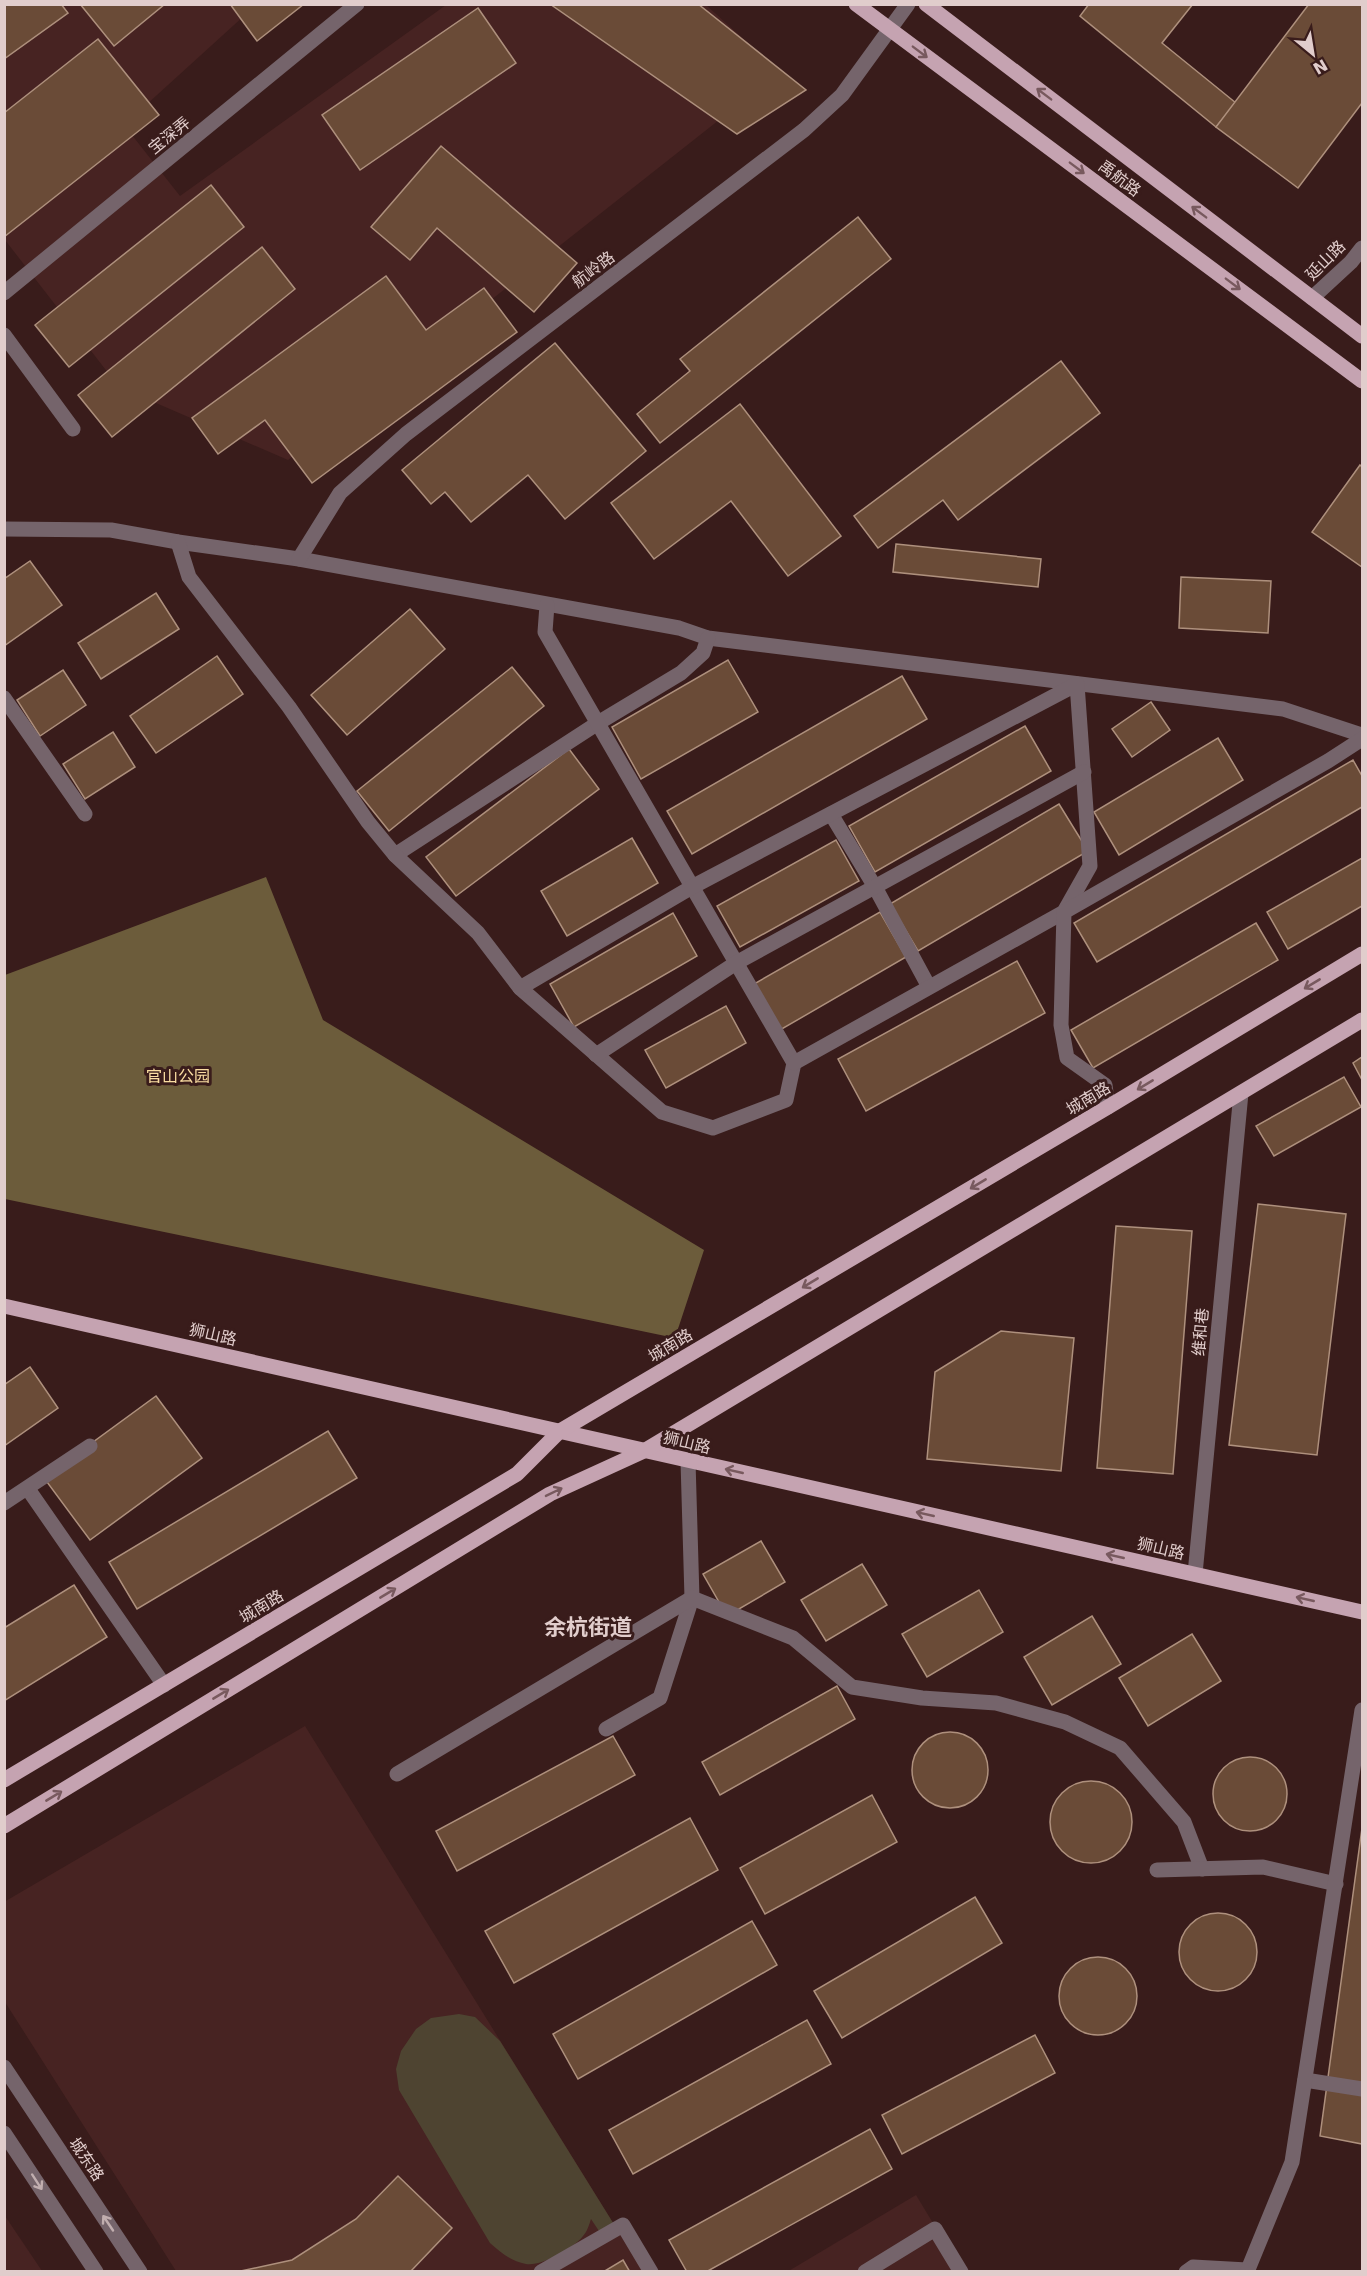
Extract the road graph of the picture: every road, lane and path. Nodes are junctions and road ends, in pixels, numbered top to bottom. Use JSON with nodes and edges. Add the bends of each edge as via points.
{"nodes":[{"id":1,"x":357,"y":4,"type":"edge"},
{"id":2,"x":856,"y":4,"type":"edge"},
{"id":3,"x":908,"y":4,"type":"edge"},
{"id":4,"x":926,"y":4,"type":"edge"},
{"id":5,"x":890,"y":29,"type":"junction"},
{"id":6,"x":1362,"y":248,"type":"edge"},
{"id":7,"x":4,"y":294,"type":"edge"},
{"id":8,"x":1312,"y":298,"type":"junction"},
{"id":9,"x":4,"y":335,"type":"edge"},
{"id":10,"x":1362,"y":336,"type":"edge"},
{"id":11,"x":1362,"y":381,"type":"edge"},
{"id":12,"x":73,"y":429,"type":"dead end"},
{"id":13,"x":4,"y":529,"type":"edge"},
{"id":14,"x":178,"y":542,"type":"junction"},
{"id":15,"x":299,"y":559,"type":"junction"},
{"id":16,"x":547,"y":605,"type":"junction"},
{"id":17,"x":708,"y":638,"type":"junction"},
{"id":18,"x":1077,"y":684,"type":"junction"},
{"id":19,"x":4,"y":698,"type":"edge"},
{"id":20,"x":598,"y":723,"type":"junction"},
{"id":21,"x":1362,"y":737,"type":"edge"},
{"id":22,"x":1084,"y":772,"type":"junction"},
{"id":23,"x":85,"y":814,"type":"dead end"},
{"id":24,"x":831,"y":814,"type":"junction"},
{"id":25,"x":395,"y":855,"type":"junction"},
{"id":26,"x":692,"y":887,"type":"junction"},
{"id":27,"x":875,"y":887,"type":"junction"},
{"id":28,"x":1064,"y":912,"type":"junction"},
{"id":29,"x":1362,"y":954,"type":"edge"},
{"id":30,"x":736,"y":963,"type":"junction"},
{"id":31,"x":929,"y":987,"type":"junction"},
{"id":32,"x":520,"y":988,"type":"junction"},
{"id":33,"x":1362,"y":1020,"type":"edge"},
{"id":34,"x":596,"y":1055,"type":"junction"},
{"id":35,"x":794,"y":1063,"type":"junction"},
{"id":36,"x":1241,"y":1093,"type":"junction"},
{"id":37,"x":1108,"y":1107,"type":"junction"},
{"id":38,"x":4,"y":1306,"type":"edge"},
{"id":39,"x":560,"y":1431,"type":"junction"},
{"id":40,"x":90,"y":1446,"type":"dead end"},
{"id":41,"x":644,"y":1451,"type":"junction"},
{"id":42,"x":688,"y":1461,"type":"junction"},
{"id":43,"x":28,"y":1489,"type":"junction"},
{"id":44,"x":4,"y":1503,"type":"edge"},
{"id":45,"x":1196,"y":1574,"type":"junction"},
{"id":46,"x":692,"y":1598,"type":"junction"},
{"id":47,"x":1362,"y":1612,"type":"edge"},
{"id":48,"x":164,"y":1684,"type":"junction"},
{"id":49,"x":1362,"y":1710,"type":"edge"},
{"id":50,"x":606,"y":1729,"type":"dead end"},
{"id":51,"x":398,"y":1774,"type":"dead end"},
{"id":52,"x":4,"y":1780,"type":"edge"},
{"id":53,"x":4,"y":1826,"type":"edge"},
{"id":54,"x":1202,"y":1869,"type":"junction"},
{"id":55,"x":1158,"y":1870,"type":"dead end"},
{"id":56,"x":1336,"y":1884,"type":"junction"},
{"id":57,"x":4,"y":2067,"type":"edge"},
{"id":58,"x":1305,"y":2080,"type":"junction"},
{"id":59,"x":1362,"y":2089,"type":"edge"},
{"id":60,"x":4,"y":2133,"type":"edge"},
{"id":61,"x":1247,"y":2270,"type":"edge"},
{"id":62,"x":96,"y":2271,"type":"edge"},
{"id":63,"x":140,"y":2271,"type":"edge"},
{"id":64,"x":541,"y":2271,"type":"edge"},
{"id":65,"x":651,"y":2271,"type":"edge"},
{"id":66,"x":865,"y":2271,"type":"edge"},
{"id":67,"x":961,"y":2271,"type":"edge"},
{"id":68,"x":1186,"y":2271,"type":"edge"}],
"edges":[{"from":1,"to":7,"type":"street","name":"宝深弄"},
{"from":2,"to":5,"type":"main road","name":"禹航路"},
{"from":3,"to":5,"type":"street","name":"航岭路"},
{"from":8,"to":4,"type":"main road","name":"禹航路","one_way":true},
{"from":5,"to":11,"type":"main road","name":"禹航路","one_way":true},
{"from":5,"to":15,"type":"street","name":"航岭路","via":[[842,95],[804,130],[406,434],[340,493]]},
{"from":6,"to":8,"type":"street","name":"延山路"},
{"from":8,"to":10,"type":"main road","name":"禹航路"},
{"from":9,"to":12,"type":"street"},
{"from":13,"to":14,"type":"street","via":[[111,530]]},
{"from":14,"to":15,"type":"street"},
{"from":14,"to":25,"type":"street","via":[[189,577]]},
{"from":15,"to":16,"type":"street"},
{"from":16,"to":17,"type":"street","via":[[680,627]]},
{"from":16,"to":20,"type":"street","via":[[545,632]]},
{"from":17,"to":18,"type":"street"},
{"from":17,"to":20,"type":"street","via":[[703,653],[681,673]]},
{"from":18,"to":21,"type":"street","via":[[1283,709]]},
{"from":18,"to":22,"type":"street"},
{"from":18,"to":24,"type":"street"},
{"from":19,"to":23,"type":"street"},
{"from":20,"to":25,"type":"street"},
{"from":20,"to":26,"type":"street"},
{"from":21,"to":28,"type":"street","via":[[1328,761]]},
{"from":22,"to":27,"type":"street"},
{"from":22,"to":28,"type":"street","via":[[1090,866]]},
{"from":24,"to":26,"type":"street"},
{"from":24,"to":27,"type":"street"},
{"from":25,"to":32,"type":"street","via":[[478,933]]},
{"from":26,"to":30,"type":"street"},
{"from":26,"to":32,"type":"street"},
{"from":27,"to":30,"type":"street"},
{"from":27,"to":31,"type":"street"},
{"from":28,"to":31,"type":"street"},
{"from":28,"to":37,"type":"street","via":[[1061,1025],[1066,1058],[1105,1085]]},
{"from":29,"to":37,"type":"main road","name":"城南路","one_way":true},
{"from":30,"to":34,"type":"street"},
{"from":30,"to":35,"type":"street"},
{"from":31,"to":35,"type":"street"},
{"from":32,"to":34,"type":"street"},
{"from":33,"to":36,"type":"main road"},
{"from":34,"to":35,"type":"street","via":[[662,1112],[713,1128],[786,1100]]},
{"from":36,"to":41,"type":"main road"},
{"from":36,"to":45,"type":"street","name":"维和巷"},
{"from":37,"to":39,"type":"main road","name":"城南路","one_way":true},
{"from":38,"to":39,"type":"main road","name":"狮山路"},
{"from":39,"to":41,"type":"main road","name":"狮山路"},
{"from":39,"to":48,"type":"main road","name":"城南路","via":[[517,1474]]},
{"from":40,"to":43,"type":"street"},
{"from":41,"to":42,"type":"main road","name":"狮山路"},
{"from":53,"to":41,"type":"main road","one_way":true,"via":[[550,1494]]},
{"from":45,"to":42,"type":"main road","name":"狮山路","one_way":true},
{"from":42,"to":46,"type":"street"},
{"from":43,"to":44,"type":"street"},
{"from":43,"to":48,"type":"street"},
{"from":47,"to":45,"type":"main road","name":"狮山路","one_way":true},
{"from":46,"to":50,"type":"street","via":[[660,1698]]},
{"from":46,"to":51,"type":"street"},
{"from":46,"to":54,"type":"street","via":[[793,1638],[852,1687],[922,1698],[996,1703],[1065,1722],[1120,1748],[1184,1822]]},
{"from":48,"to":52,"type":"main road","name":"城南路"},
{"from":49,"to":56,"type":"street"},
{"from":54,"to":55,"type":"street"},
{"from":54,"to":56,"type":"street","via":[[1263,1867]]},
{"from":56,"to":58,"type":"street"},
{"from":63,"to":57,"type":"street","name":"城东路","one_way":true},
{"from":58,"to":59,"type":"street"},
{"from":58,"to":61,"type":"street","via":[[1292,2162]]},
{"from":60,"to":62,"type":"street","one_way":true},
{"from":61,"to":68,"type":"street","via":[[1193,2267]]},
{"from":64,"to":65,"type":"street","via":[[623,2225]]},
{"from":66,"to":67,"type":"street","via":[[935,2229]]}]}
